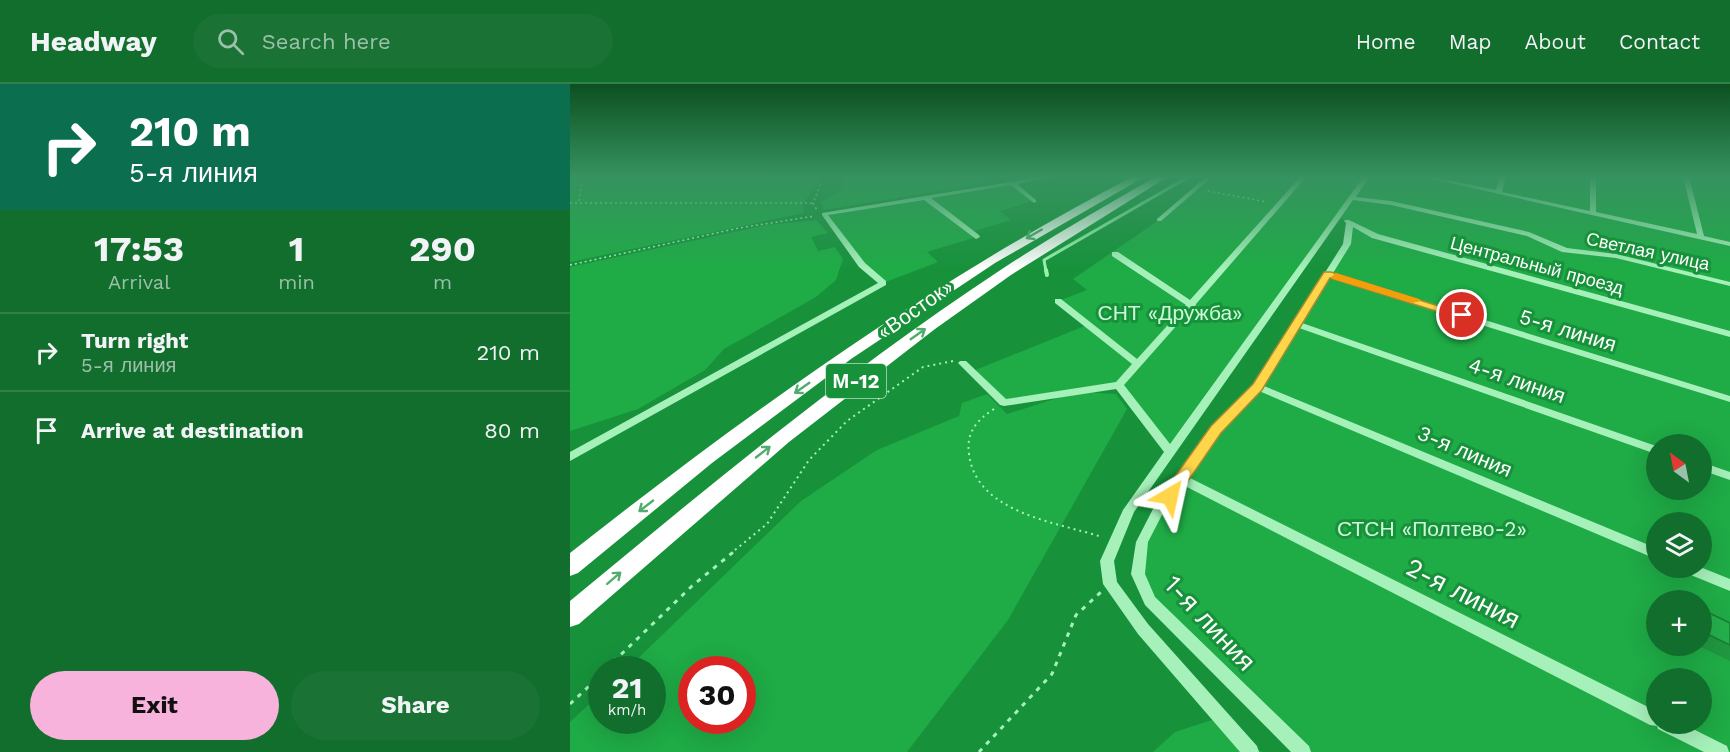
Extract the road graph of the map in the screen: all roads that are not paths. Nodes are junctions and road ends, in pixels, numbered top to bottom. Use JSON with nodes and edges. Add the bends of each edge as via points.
{"nodes":[{"id":1,"x":868,"y":207,"type":"edge"},
{"id":2,"x":938,"y":207,"type":"edge"},
{"id":3,"x":1083,"y":207,"type":"edge"},
{"id":4,"x":1111,"y":207,"type":"edge"},
{"id":5,"x":1173,"y":207,"type":"edge"},
{"id":6,"x":1277,"y":207,"type":"edge"},
{"id":7,"x":1345,"y":207,"type":"edge"},
{"id":8,"x":1413,"y":207,"type":"edge"},
{"id":9,"x":1562,"y":207,"type":"edge"},
{"id":10,"x":1593,"y":207,"type":"edge"},
{"id":11,"x":1694,"y":207,"type":"edge"},
{"id":12,"x":1593,"y":214,"type":"junction"},
{"id":13,"x":1338,"y":217,"type":"junction"},
{"id":14,"x":1159,"y":220,"type":"dead end"},
{"id":15,"x":1350,"y":223,"type":"junction"},
{"id":16,"x":976,"y":237,"type":"dead end"},
{"id":17,"x":1701,"y":238,"type":"junction"},
{"id":18,"x":1730,"y":244,"type":"edge"},
{"id":19,"x":1115,"y":254,"type":"dead end"},
{"id":20,"x":1328,"y":274,"type":"junction"},
{"id":21,"x":1730,"y":284,"type":"edge"},
{"id":22,"x":1058,"y":301,"type":"dead end"},
{"id":23,"x":1192,"y":305,"type":"junction"},
{"id":24,"x":1296,"y":324,"type":"junction"},
{"id":25,"x":1730,"y":334,"type":"edge"},
{"id":26,"x":963,"y":363,"type":"road end"},
{"id":27,"x":1138,"y":364,"type":"junction"},
{"id":28,"x":1119,"y":385,"type":"junction"},
{"id":29,"x":1258,"y":387,"type":"junction"},
{"id":30,"x":1730,"y":399,"type":"edge"},
{"id":31,"x":1646,"y":446,"type":"edge"},
{"id":32,"x":1172,"y":453,"type":"junction"},
{"id":33,"x":570,"y":457,"type":"edge"},
{"id":34,"x":1712,"y":470,"type":"edge"},
{"id":35,"x":1730,"y":476,"type":"edge"},
{"id":36,"x":1182,"y":479,"type":"junction"},
{"id":37,"x":1646,"y":550,"type":"edge"},
{"id":38,"x":570,"y":567,"type":"edge"},
{"id":39,"x":1712,"y":578,"type":"edge"},
{"id":40,"x":1730,"y":585,"type":"edge"},
{"id":41,"x":570,"y":616,"type":"edge"},
{"id":42,"x":1646,"y":714,"type":"edge"},
{"id":43,"x":1686,"y":734,"type":"edge"},
{"id":44,"x":1251,"y":752,"type":"edge"},
{"id":45,"x":1303,"y":752,"type":"edge"},
{"id":46,"x":1721,"y":752,"type":"edge"}],
"edges":[{"from":1,"to":33,"type":"street","via":[[824,214],[862,265],[883,283]]},
{"from":2,"to":16,"type":"street"},
{"from":3,"to":38,"type":"highway","name":"«Восток»","number":"М-12","one_way":true,"via":[[920,304],[754,422]]},
{"from":41,"to":4,"type":"highway","name":"«Восток»","number":"М-12","one_way":true,"via":[[743,468],[913,337],[1054,241]]},
{"from":5,"to":14,"type":"street"},
{"from":6,"to":23,"type":"street"},
{"from":7,"to":13,"type":"street"},
{"from":8,"to":21,"type":"street","name":"Светлая улица","via":[[1528,234],[1565,249],[1616,256]]},
{"from":9,"to":12,"type":"street"},
{"from":10,"to":12,"type":"street"},
{"from":11,"to":17,"type":"street"},
{"from":12,"to":17,"type":"street"},
{"from":13,"to":15,"type":"street","name":"Центральный проезд"},
{"from":13,"to":32,"type":"street"},
{"from":15,"to":20,"type":"street","name":"1-я линия","via":[[1347,244]]},
{"from":15,"to":25,"type":"street","name":"Центральный проезд","via":[[1395,242]]},
{"from":17,"to":18,"type":"street"},
{"from":19,"to":23,"type":"street"},
{"from":20,"to":24,"type":"street","name":"1-я линия"},
{"from":20,"to":30,"type":"street","name":"5-я линия"},
{"from":22,"to":27,"type":"street"},
{"from":23,"to":27,"type":"street"},
{"from":24,"to":29,"type":"street","name":"1-я линия"},
{"from":24,"to":31,"type":"street","name":"4-я линия"},
{"from":26,"to":28,"type":"street","via":[[1004,403]]},
{"from":27,"to":28,"type":"street"},
{"from":28,"to":32,"type":"street"},
{"from":29,"to":36,"type":"street","name":"1-я линия","via":[[1216,429]]},
{"from":29,"to":37,"type":"street","name":"3-я линия"},
{"from":32,"to":44,"type":"street","via":[[1129,510],[1107,561],[1110,584],[1143,629]]},
{"from":34,"to":35,"type":"street"},
{"from":36,"to":42,"type":"street","name":"2-я линия"},
{"from":36,"to":45,"type":"street","name":"1-я линия","via":[[1157,512],[1142,542],[1138,574],[1150,601]]},
{"from":39,"to":40,"type":"street"},
{"from":43,"to":46,"type":"street"}]}
